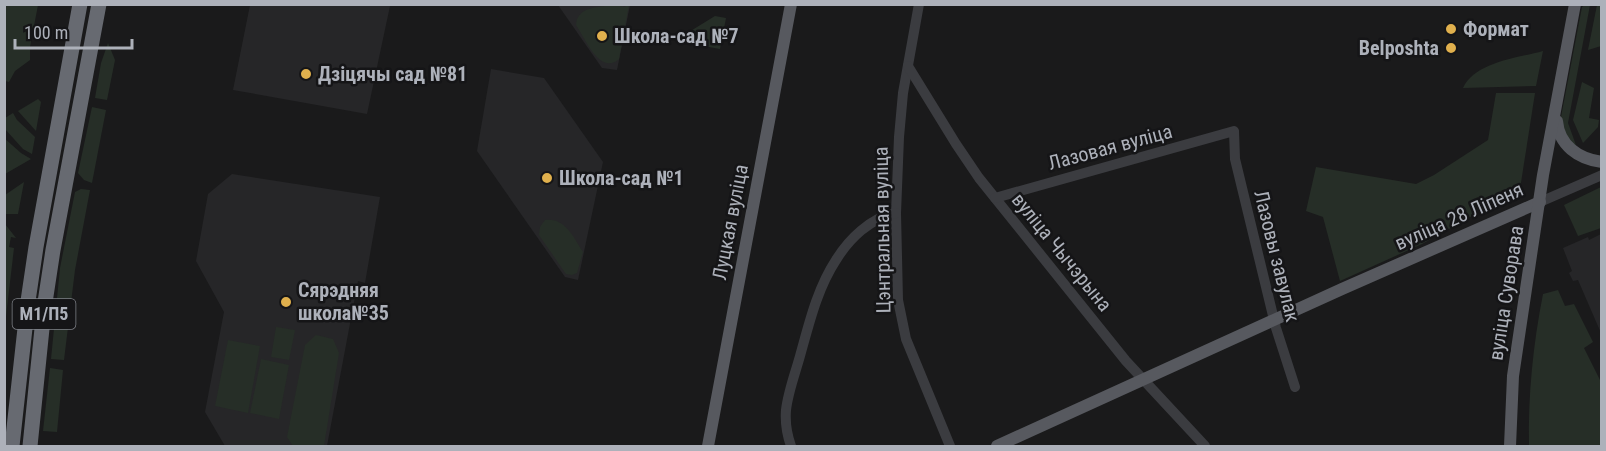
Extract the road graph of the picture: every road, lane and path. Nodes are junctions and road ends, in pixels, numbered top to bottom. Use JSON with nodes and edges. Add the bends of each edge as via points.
{"nodes":[{"id":1,"x":80,"y":4,"type":"edge"},
{"id":2,"x":99,"y":4,"type":"edge"},
{"id":3,"x":791,"y":4,"type":"edge"},
{"id":4,"x":919,"y":4,"type":"edge"},
{"id":5,"x":1575,"y":4,"type":"edge"},
{"id":6,"x":908,"y":66,"type":"junction"},
{"id":7,"x":66,"y":85,"type":"junction"},
{"id":8,"x":83,"y":88,"type":"junction"},
{"id":9,"x":1557,"y":102,"type":"junction"},
{"id":10,"x":60,"y":115,"type":"junction"},
{"id":11,"x":78,"y":118,"type":"junction"},
{"id":12,"x":1234,"y":131,"type":"joint"},
{"id":13,"x":1602,"y":162,"type":"edge"},
{"id":14,"x":1602,"y":175,"type":"edge"},
{"id":15,"x":995,"y":198,"type":"junction"},
{"id":16,"x":1540,"y":202,"type":"junction"},
{"id":17,"x":896,"y":213,"type":"junction"},
{"id":18,"x":1275,"y":324,"type":"junction"},
{"id":19,"x":1146,"y":383,"type":"junction"},
{"id":20,"x":1295,"y":387,"type":"dead end"},
{"id":21,"x":12,"y":447,"type":"edge"},
{"id":22,"x":30,"y":447,"type":"edge"},
{"id":23,"x":708,"y":447,"type":"edge"},
{"id":24,"x":791,"y":447,"type":"edge"},
{"id":25,"x":950,"y":447,"type":"edge"},
{"id":26,"x":997,"y":447,"type":"edge"},
{"id":27,"x":1014,"y":447,"type":"edge"},
{"id":28,"x":1205,"y":447,"type":"edge"},
{"id":29,"x":1510,"y":447,"type":"edge"}],
"edges":[{"from":1,"to":7,"type":"highway","number":"М1/П5"},
{"from":2,"to":8,"type":"highway","number":"М1/П5"},
{"from":3,"to":23,"type":"main road","name":"Луцкая вуліца"},
{"from":4,"to":6,"type":"street","name":"Цэнтральная вуліца"},
{"from":5,"to":9,"type":"main road","name":"вуліца Суворава"},
{"from":6,"to":15,"type":"street","name":"вуліца Чычэрына"},
{"from":6,"to":17,"type":"street","name":"Цэнтральная вуліца","via":[[900,125]]},
{"from":7,"to":8,"type":"highway"},
{"from":7,"to":10,"type":"highway","number":"М1/П5"},
{"from":8,"to":11,"type":"highway","number":"М1/П5"},
{"from":9,"to":13,"type":"main road","via":[[1557,127],[1563,142],[1577,154]]},
{"from":9,"to":16,"type":"main road","name":"вуліца Суворава"},
{"from":10,"to":11,"type":"highway"},
{"from":10,"to":21,"type":"highway","number":"М1/П5","via":[[28,301]]},
{"from":11,"to":22,"type":"highway","number":"М1/П5","via":[[44,309]]},
{"from":12,"to":15,"type":"street","name":"Лазовая вуліца"},
{"from":12,"to":18,"type":"street","name":"Лазовы завулак","via":[[1235,159]]},
{"from":14,"to":16,"type":"street"},
{"from":15,"to":19,"type":"street","name":"вуліца Чычэрына"},
{"from":16,"to":18,"type":"main road","name":"вуліца 28 Ліпеня","via":[[1499,227]]},
{"from":16,"to":29,"type":"main road","name":"вуліца Суворава","via":[[1513,376]]},
{"from":17,"to":24,"type":"street","via":[[864,228],[836,259],[825,280],[788,401],[786,422]]},
{"from":17,"to":25,"type":"street","name":"Цэнтральная вуліца","via":[[901,320],[912,357]]},
{"from":18,"to":19,"type":"main road","name":"вуліца 28 Ліпеня"},
{"from":18,"to":20,"type":"street","name":"Лазовы завулак"},
{"from":19,"to":26,"type":"main road","name":"вуліца 28 Ліпеня"},
{"from":19,"to":27,"type":"main road","name":"вуліца 28 Ліпеня"},
{"from":19,"to":28,"type":"street","name":"вуліца Чычэрына"}]}
